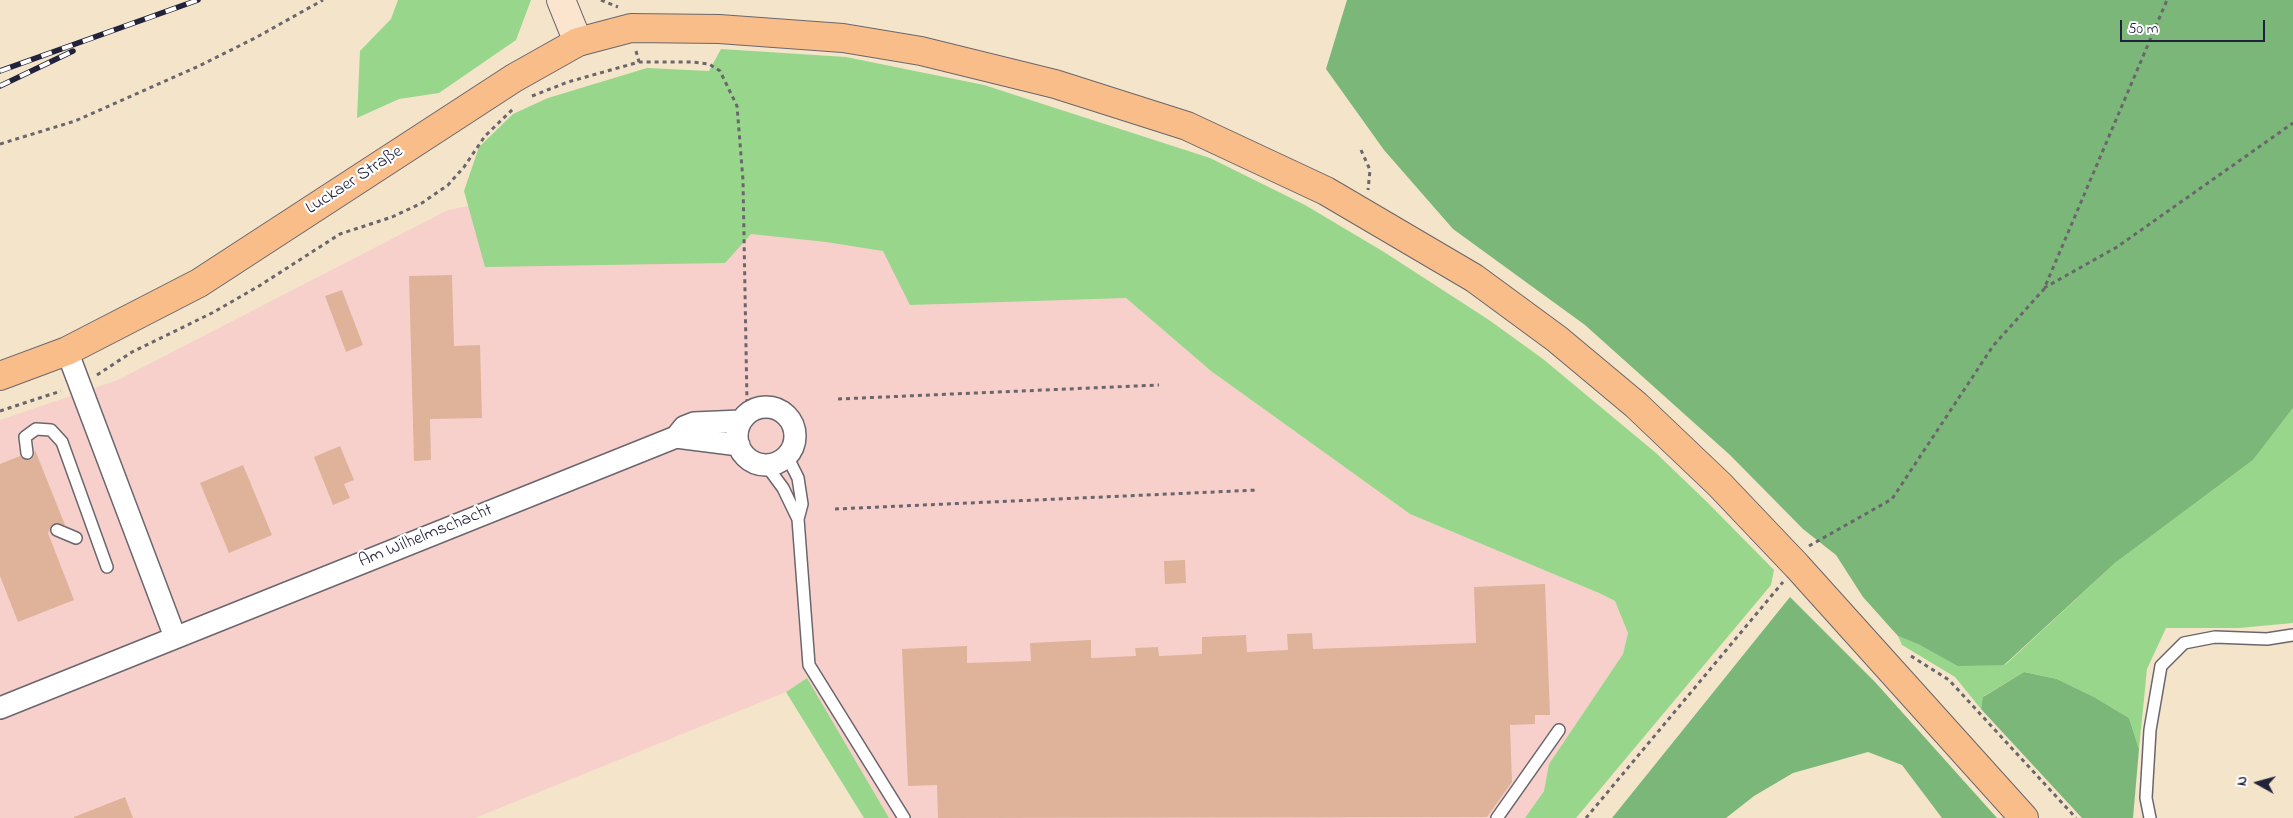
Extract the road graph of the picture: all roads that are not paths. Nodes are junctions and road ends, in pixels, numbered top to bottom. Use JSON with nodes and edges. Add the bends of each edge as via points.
{"nodes":[{"id":1,"x":561,"y":0,"type":"edge"},
{"id":2,"x":578,"y":42,"type":"junction"},
{"id":3,"x":66,"y":351,"type":"junction"},
{"id":4,"x":0,"y":376,"type":"edge"},
{"id":5,"x":745,"y":417,"type":"junction"},
{"id":6,"x":676,"y":437,"type":"junction"},
{"id":7,"x":739,"y":445,"type":"junction"},
{"id":8,"x":27,"y":453,"type":"dead end"},
{"id":9,"x":787,"y":456,"type":"junction"},
{"id":10,"x":766,"y":465,"type":"junction"},
{"id":11,"x":798,"y":519,"type":"junction"},
{"id":12,"x":57,"y":530,"type":"dead end"},
{"id":13,"x":76,"y":538,"type":"dead end"},
{"id":14,"x":107,"y":568,"type":"dead end"},
{"id":15,"x":2293,"y":635,"type":"edge"},
{"id":16,"x":175,"y":636,"type":"junction"},
{"id":17,"x":0,"y":708,"type":"edge"},
{"id":18,"x":1558,"y":730,"type":"dead end"},
{"id":19,"x":904,"y":818,"type":"edge"},
{"id":20,"x":1497,"y":818,"type":"edge"},
{"id":21,"x":2024,"y":818,"type":"edge"},
{"id":22,"x":2150,"y":818,"type":"edge"}],
"edges":[{"from":1,"to":2,"type":"street"},
{"from":2,"to":3,"type":"main road","name":"Luckaer Straße","via":[[514,78],[214,274]]},
{"from":2,"to":21,"type":"main road","name":"Luckaer Straße","via":[[631,28],[720,28],[843,38],[921,51],[1003,70],[1187,126],[1326,190],[1474,278],[1557,340],[1643,411],[1720,485],[1806,554]]},
{"from":3,"to":4,"type":"main road","name":"Luckaer Straße"},
{"from":3,"to":16,"type":"street"},
{"from":5,"to":6,"type":"street","name":"Am Wilhelmschacht","via":[[694,422],[684,427]]},
{"from":5,"to":7,"type":"street","via":[[737,432]]},
{"from":5,"to":9,"type":"street","name":"Am Wilhelmschacht","via":[[755,409],[768,406],[790,418],[795,430],[794,443]]},
{"from":6,"to":7,"type":"street","name":"Am Wilhelmschacht"},
{"from":6,"to":16,"type":"street","name":"Am Wilhelmschacht"},
{"from":7,"to":10,"type":"street","via":[[747,458]]},
{"from":8,"to":14,"type":"lane","via":[[25,437],[36,429],[51,430],[62,442]]},
{"from":9,"to":10,"type":"street"},
{"from":9,"to":11,"type":"lane","via":[[799,482],[802,504]]},
{"from":10,"to":11,"type":"lane","via":[[783,488]]},
{"from":11,"to":19,"type":"lane","via":[[809,664]]},
{"from":12,"to":13,"type":"lane"},
{"from":15,"to":22,"type":"lane","via":[[2215,637],[2184,643],[2160,666],[2150,730],[2146,798]]},
{"from":16,"to":17,"type":"street","name":"Am Wilhelmschacht"},
{"from":18,"to":20,"type":"lane"}]}
